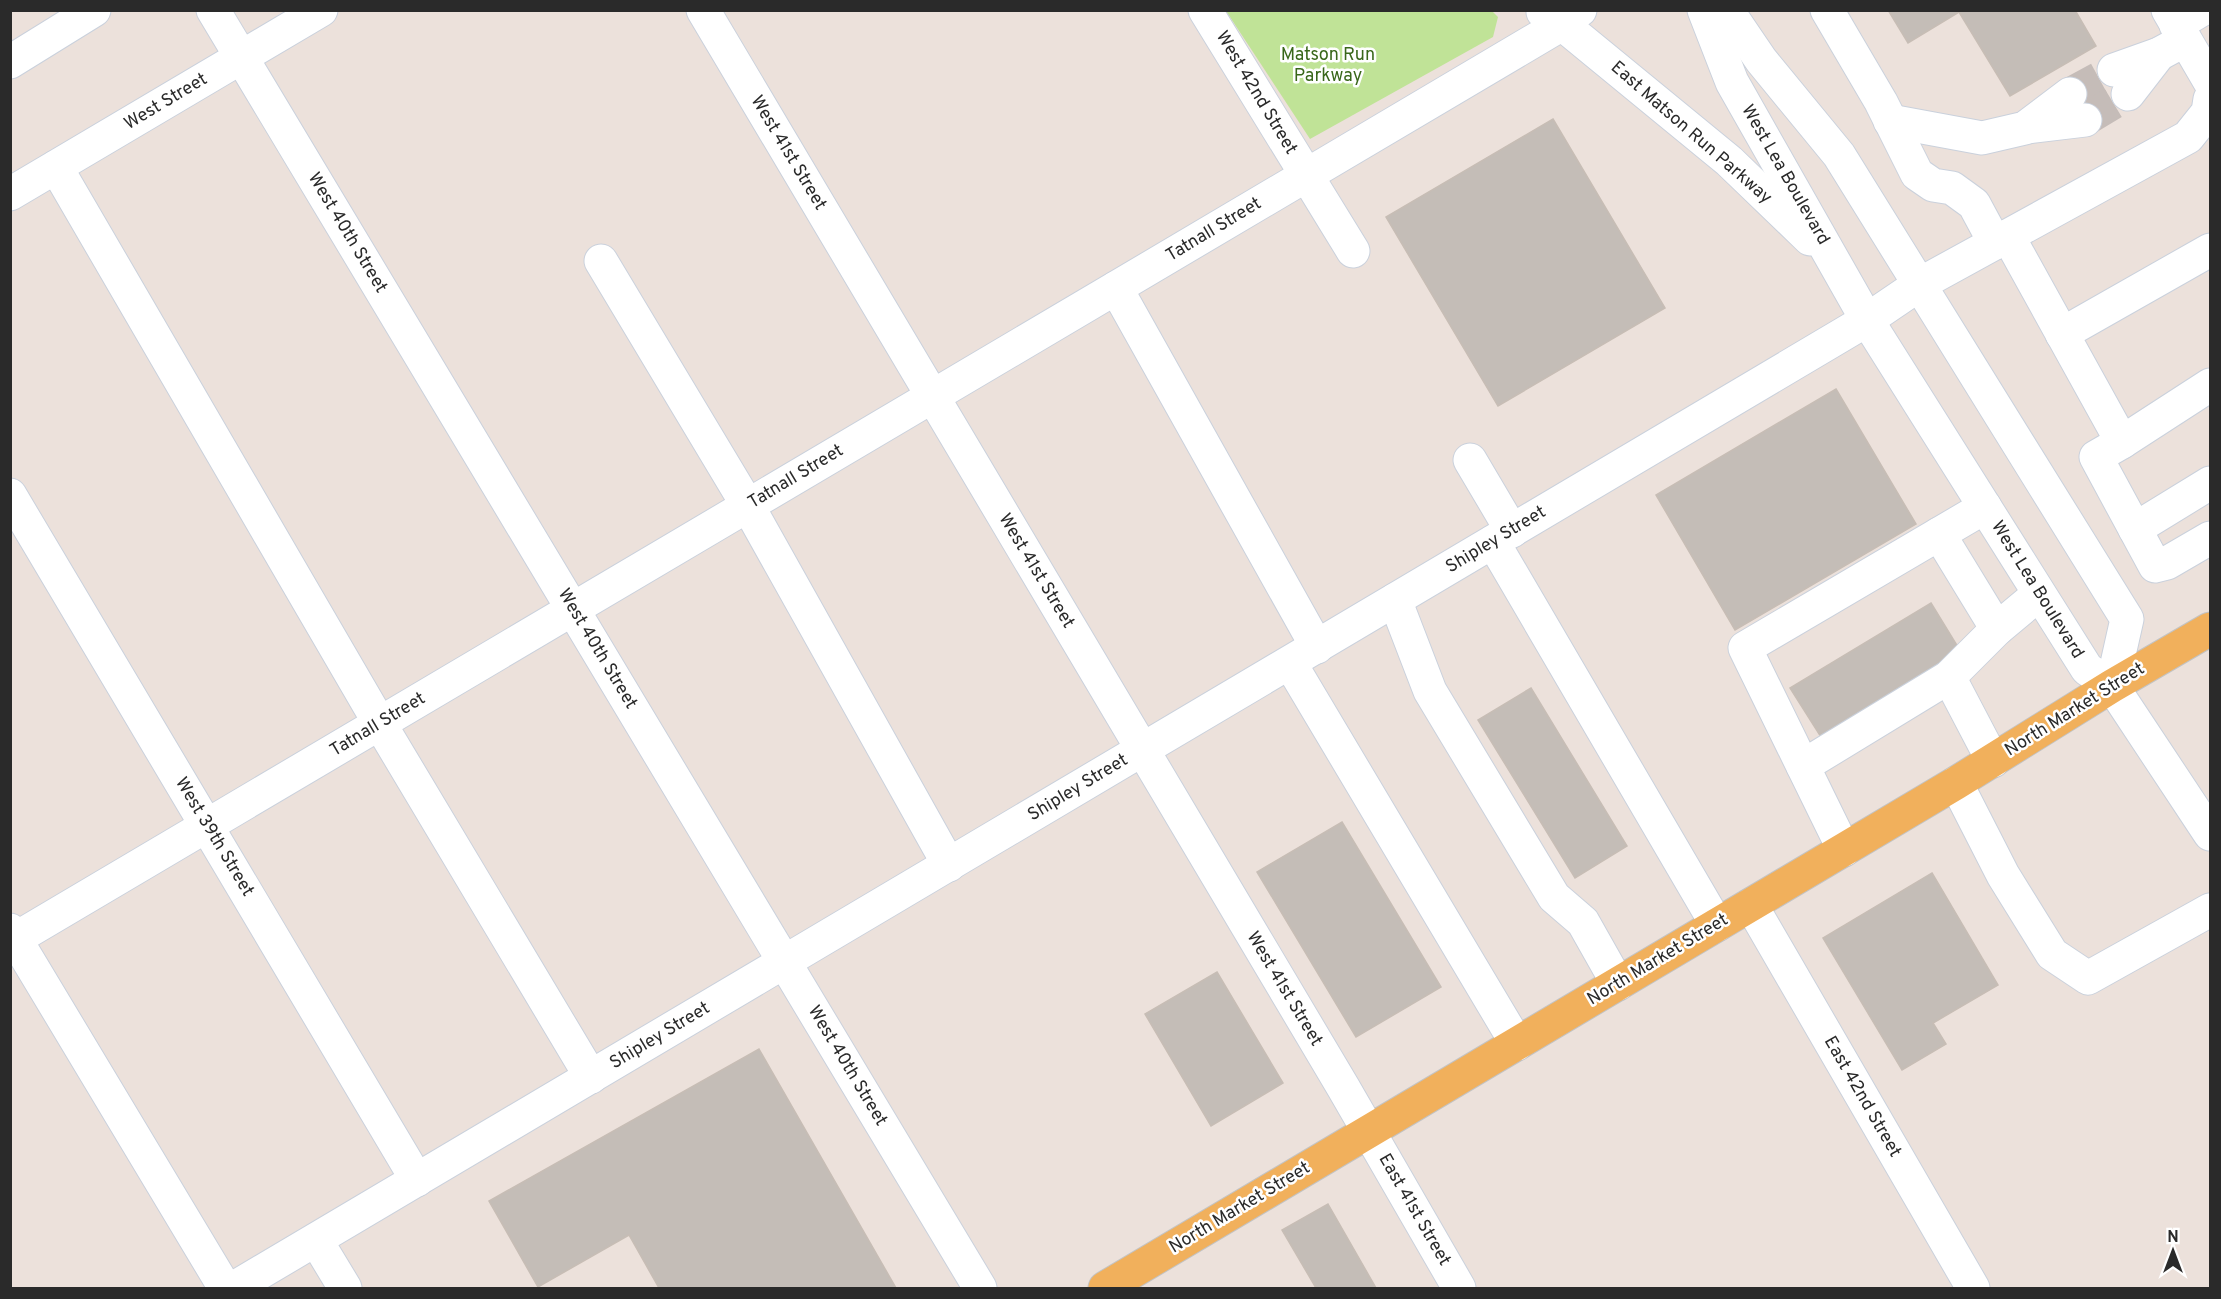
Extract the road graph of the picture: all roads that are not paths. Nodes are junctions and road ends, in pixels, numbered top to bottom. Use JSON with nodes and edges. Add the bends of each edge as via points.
{"nodes":[{"id":1,"x":94,"y":10,"type":"edge"},
{"id":2,"x":213,"y":10,"type":"edge"},
{"id":3,"x":321,"y":10,"type":"edge"},
{"id":4,"x":703,"y":10,"type":"edge"},
{"id":5,"x":1205,"y":10,"type":"edge"},
{"id":6,"x":1704,"y":10,"type":"edge"},
{"id":7,"x":1726,"y":10,"type":"edge"},
{"id":8,"x":1827,"y":10,"type":"edge"},
{"id":9,"x":1561,"y":15,"type":"edge"},
{"id":10,"x":2178,"y":28,"type":"edge"},
{"id":11,"x":242,"y":57,"type":"junction"},
{"id":12,"x":10,"y":62,"type":"edge"},
{"id":13,"x":2118,"y":77,"type":"tunnel mouth"},
{"id":14,"x":2210,"y":101,"type":"edge"},
{"id":15,"x":2075,"y":102,"type":"tunnel mouth"},
{"id":16,"x":1890,"y":121,"type":"junction"},
{"id":17,"x":56,"y":167,"type":"junction"},
{"id":18,"x":1306,"y":176,"type":"junction"},
{"id":19,"x":10,"y":194,"type":"edge"},
{"id":20,"x":2002,"y":239,"type":"junction"},
{"id":21,"x":2211,"y":250,"type":"edge"},
{"id":22,"x":1353,"y":251,"type":"dead end"},
{"id":23,"x":601,"y":261,"type":"dead end"},
{"id":24,"x":1835,"y":263,"type":"junction"},
{"id":25,"x":1920,"y":284,"type":"junction"},
{"id":26,"x":1116,"y":288,"type":"junction"},
{"id":27,"x":1867,"y":320,"type":"junction"},
{"id":28,"x":2062,"y":334,"type":"junction"},
{"id":29,"x":2211,"y":385,"type":"edge"},
{"id":30,"x":932,"y":396,"type":"junction"},
{"id":31,"x":2109,"y":450,"type":"junction"},
{"id":32,"x":1470,"y":460,"type":"dead end"},
{"id":33,"x":2211,"y":483,"type":"edge"},
{"id":34,"x":10,"y":495,"type":"edge"},
{"id":35,"x":748,"y":506,"type":"junction"},
{"id":36,"x":1985,"y":507,"type":"junction"},
{"id":37,"x":2135,"y":529,"type":"junction"},
{"id":38,"x":1939,"y":534,"type":"junction"},
{"id":39,"x":1502,"y":537,"type":"junction"},
{"id":40,"x":2211,"y":538,"type":"edge"},
{"id":41,"x":2039,"y":594,"type":"junction"},
{"id":42,"x":1395,"y":600,"type":"junction"},
{"id":43,"x":572,"y":609,"type":"junction"},
{"id":44,"x":1997,"y":629,"type":"junction"},
{"id":45,"x":2211,"y":629,"type":"edge"},
{"id":46,"x":1303,"y":655,"type":"junction"},
{"id":47,"x":1949,"y":676,"type":"junction"},
{"id":48,"x":2112,"y":686,"type":"junction"},
{"id":49,"x":380,"y":724,"type":"junction"},
{"id":50,"x":1143,"y":750,"type":"junction"},
{"id":51,"x":1992,"y":761,"type":"junction"},
{"id":52,"x":1803,"y":766,"type":"junction"},
{"id":53,"x":1956,"y":783,"type":"junction"},
{"id":54,"x":207,"y":826,"type":"junction"},
{"id":55,"x":2211,"y":834,"type":"edge"},
{"id":56,"x":1844,"y":850,"type":"junction"},
{"id":57,"x":949,"y":865,"type":"junction"},
{"id":58,"x":1751,"y":905,"type":"junction"},
{"id":59,"x":2211,"y":910,"type":"edge"},
{"id":60,"x":1717,"y":925,"type":"junction"},
{"id":61,"x":12,"y":937,"type":"edge"},
{"id":62,"x":784,"y":963,"type":"junction"},
{"id":63,"x":1618,"y":984,"type":"junction"},
{"id":64,"x":1517,"y":1044,"type":"junction"},
{"id":65,"x":591,"y":1077,"type":"junction"},
{"id":66,"x":1369,"y":1132,"type":"junction"},
{"id":67,"x":417,"y":1180,"type":"junction"},
{"id":68,"x":316,"y":1240,"type":"junction"},
{"id":69,"x":336,"y":1285,"type":"edge"},
{"id":70,"x":225,"y":1288,"type":"edge"},
{"id":71,"x":234,"y":1288,"type":"edge"},
{"id":72,"x":980,"y":1288,"type":"edge"},
{"id":73,"x":1105,"y":1288,"type":"edge"},
{"id":74,"x":1460,"y":1288,"type":"edge"},
{"id":75,"x":1973,"y":1288,"type":"edge"}],
"edges":[{"from":1,"to":12,"type":"street"},
{"from":2,"to":11,"type":"street","name":"West 40th Street"},
{"from":3,"to":11,"type":"street","name":"West Street"},
{"from":4,"to":30,"type":"street","name":"West 41st Street"},
{"from":5,"to":18,"type":"street","name":"West 42nd Street"},
{"from":6,"to":24,"type":"street","name":"West Lea Boulevard","via":[[1732,82]]},
{"from":7,"to":25,"type":"street","via":[[1761,60],[1839,155]]},
{"from":8,"to":16,"type":"street"},
{"from":9,"to":18,"type":"street","name":"Tatnall Street"},
{"from":9,"to":24,"type":"street","name":"East Matson Run Parkway","via":[[1729,161]]},
{"from":10,"to":13,"type":"street"},
{"from":10,"to":14,"type":"street"},
{"from":11,"to":17,"type":"street","name":"West Street"},
{"from":11,"to":43,"type":"street","name":"West 40th Street"},
{"from":14,"to":20,"type":"street","name":"Shipley Street","via":[[2188,137]]},
{"from":15,"to":16,"type":"street","via":[[2025,128],[1982,138]]},
{"from":16,"to":20,"type":"street","via":[[1917,174],[1933,185],[1952,188],[1974,204]]},
{"from":17,"to":19,"type":"street","name":"West Street"},
{"from":17,"to":49,"type":"street"},
{"from":18,"to":22,"type":"street","name":"West 42nd Street"},
{"from":18,"to":26,"type":"street","name":"Tatnall Street"},
{"from":20,"to":25,"type":"street","name":"Shipley Street"},
{"from":20,"to":28,"type":"street"},
{"from":21,"to":28,"type":"street"},
{"from":23,"to":35,"type":"street"},
{"from":24,"to":27,"type":"street","name":"West Lea Boulevard"},
{"from":25,"to":27,"type":"street","name":"Shipley Street"},
{"from":25,"to":48,"type":"street","via":[[2127,619]]},
{"from":26,"to":30,"type":"street","name":"Tatnall Street"},
{"from":26,"to":46,"type":"street"},
{"from":27,"to":36,"type":"street","name":"West Lea Boulevard"},
{"from":27,"to":39,"type":"street","name":"Shipley Street"},
{"from":28,"to":31,"type":"street"},
{"from":29,"to":31,"type":"street"},
{"from":30,"to":35,"type":"street","name":"Tatnall Street"},
{"from":30,"to":50,"type":"street","name":"West 41st Street"},
{"from":31,"to":37,"type":"street"},
{"from":32,"to":39,"type":"street"},
{"from":33,"to":37,"type":"street"},
{"from":34,"to":54,"type":"street","name":"West 39th Street"},
{"from":35,"to":43,"type":"street","name":"Tatnall Street"},
{"from":35,"to":57,"type":"street"},
{"from":36,"to":38,"type":"street"},
{"from":36,"to":41,"type":"street","name":"West Lea Boulevard"},
{"from":37,"to":40,"type":"street","via":[[2155,566]]},
{"from":38,"to":44,"type":"street"},
{"from":38,"to":52,"type":"street","via":[[1745,648]]},
{"from":39,"to":42,"type":"street","name":"Shipley Street"},
{"from":39,"to":60,"type":"street"},
{"from":41,"to":44,"type":"street"},
{"from":41,"to":48,"type":"street","name":"West Lea Boulevard","via":[[2087,669]]},
{"from":42,"to":46,"type":"street","name":"Shipley Street"},
{"from":42,"to":63,"type":"street","via":[[1430,691],[1554,897],[1582,922]]},
{"from":43,"to":49,"type":"street","name":"Tatnall Street"},
{"from":43,"to":62,"type":"street","name":"West 40th Street"},
{"from":44,"to":47,"type":"street"},
{"from":45,"to":48,"type":"main road","name":"North Market Street"},
{"from":46,"to":50,"type":"street","name":"Shipley Street"},
{"from":46,"to":64,"type":"street"},
{"from":47,"to":51,"type":"street"},
{"from":47,"to":52,"type":"street"},
{"from":48,"to":51,"type":"main road","name":"North Market Street"},
{"from":48,"to":55,"type":"street"},
{"from":49,"to":54,"type":"street","name":"Tatnall Street"},
{"from":49,"to":65,"type":"street"},
{"from":50,"to":57,"type":"street","name":"Shipley Street"},
{"from":50,"to":66,"type":"street","name":"West 41st Street"},
{"from":51,"to":53,"type":"main road","name":"North Market Street"},
{"from":52,"to":56,"type":"street"},
{"from":53,"to":56,"type":"main road","name":"North Market Street"},
{"from":53,"to":59,"type":"street","via":[[2003,875],[2052,954],[2088,978]]},
{"from":54,"to":61,"type":"street","name":"Tatnall Street"},
{"from":54,"to":67,"type":"street","name":"West 39th Street"},
{"from":56,"to":58,"type":"main road","name":"North Market Street"},
{"from":57,"to":62,"type":"street","name":"Shipley Street"},
{"from":58,"to":60,"type":"main road","name":"North Market Street"},
{"from":58,"to":75,"type":"street","name":"East 42nd Street"},
{"from":60,"to":63,"type":"main road","name":"North Market Street"},
{"from":61,"to":70,"type":"street"},
{"from":62,"to":65,"type":"street","name":"Shipley Street"},
{"from":62,"to":72,"type":"street","name":"West 40th Street"},
{"from":63,"to":64,"type":"main road","name":"North Market Street"},
{"from":64,"to":66,"type":"main road","name":"North Market Street"},
{"from":65,"to":67,"type":"street","name":"Shipley Street"},
{"from":66,"to":73,"type":"main road","name":"North Market Street"},
{"from":66,"to":74,"type":"street","name":"East 41st Street"},
{"from":67,"to":68,"type":"street","name":"Shipley Street"},
{"from":68,"to":69,"type":"street"},
{"from":68,"to":71,"type":"street","name":"Shipley Street"}]}
